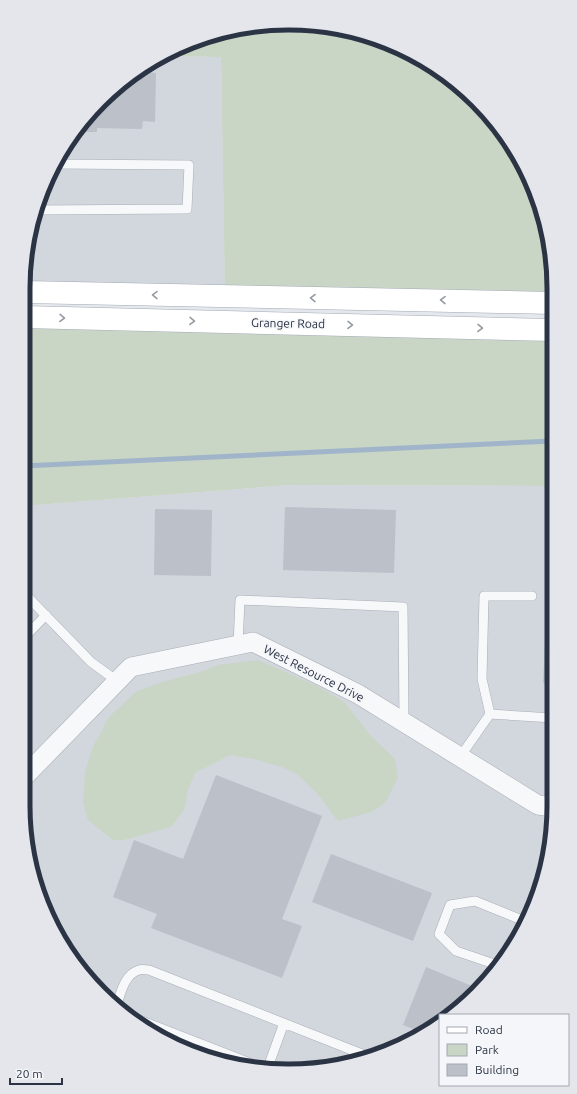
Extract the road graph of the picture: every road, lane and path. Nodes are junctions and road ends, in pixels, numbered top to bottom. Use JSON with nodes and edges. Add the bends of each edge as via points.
{"nodes":[{"id":1,"x":62,"y":164,"type":"edge"},
{"id":2,"x":43,"y":210,"type":"edge"},
{"id":3,"x":30,"y":292,"type":"edge"},
{"id":4,"x":547,"y":303,"type":"edge"},
{"id":5,"x":30,"y":317,"type":"edge"},
{"id":6,"x":547,"y":330,"type":"edge"},
{"id":7,"x":532,"y":596,"type":"dead end"},
{"id":8,"x":30,"y":599,"type":"edge"},
{"id":9,"x":46,"y":615,"type":"junction"},
{"id":10,"x":30,"y":632,"type":"edge"},
{"id":11,"x":238,"y":645,"type":"junction"},
{"id":12,"x":117,"y":681,"type":"junction"},
{"id":13,"x":490,"y":714,"type":"junction"},
{"id":14,"x":547,"y":718,"type":"edge"},
{"id":15,"x":404,"y":722,"type":"junction"},
{"id":16,"x":460,"y":757,"type":"junction"},
{"id":17,"x":30,"y":771,"type":"edge"},
{"id":18,"x":547,"y":806,"type":"edge"},
{"id":19,"x":520,"y":919,"type":"edge"},
{"id":20,"x":493,"y":964,"type":"edge"},
{"id":21,"x":118,"y":1000,"type":"edge"},
{"id":22,"x":284,"y":1023,"type":"junction"},
{"id":23,"x":154,"y":1026,"type":"edge"},
{"id":24,"x":360,"y":1053,"type":"edge"},
{"id":25,"x":236,"y":1059,"type":"edge"},
{"id":26,"x":270,"y":1063,"type":"edge"}],
"edges":[{"from":1,"to":2,"type":"lane","via":[[189,165],[187,210]]},
{"from":4,"to":3,"type":"main road","one_way":true},
{"from":5,"to":6,"type":"main road","name":"Granger Road","one_way":true},
{"from":7,"to":13,"type":"lane","via":[[484,596],[482,679]]},
{"from":8,"to":9,"type":"lane"},
{"from":9,"to":10,"type":"lane"},
{"from":9,"to":12,"type":"lane","via":[[91,662]]},
{"from":11,"to":12,"type":"street","name":"West Resource Drive","via":[[131,667]]},
{"from":11,"to":15,"type":"street","name":"West Resource Drive","via":[[253,642],[358,694]]},
{"from":11,"to":15,"type":"lane","via":[[240,600],[403,607]]},
{"from":12,"to":17,"type":"street","name":"West Resource Drive"},
{"from":13,"to":14,"type":"lane"},
{"from":13,"to":16,"type":"lane"},
{"from":15,"to":16,"type":"street","name":"West Resource Drive"},
{"from":16,"to":18,"type":"street","name":"West Resource Drive","via":[[538,805]]},
{"from":19,"to":20,"type":"lane","via":[[475,901],[450,905],[439,934],[456,951]]},
{"from":21,"to":22,"type":"lane","via":[[125,982],[131,975],[140,970],[149,970]]},
{"from":22,"to":24,"type":"lane"},
{"from":22,"to":26,"type":"lane"},
{"from":23,"to":25,"type":"lane"}]}
